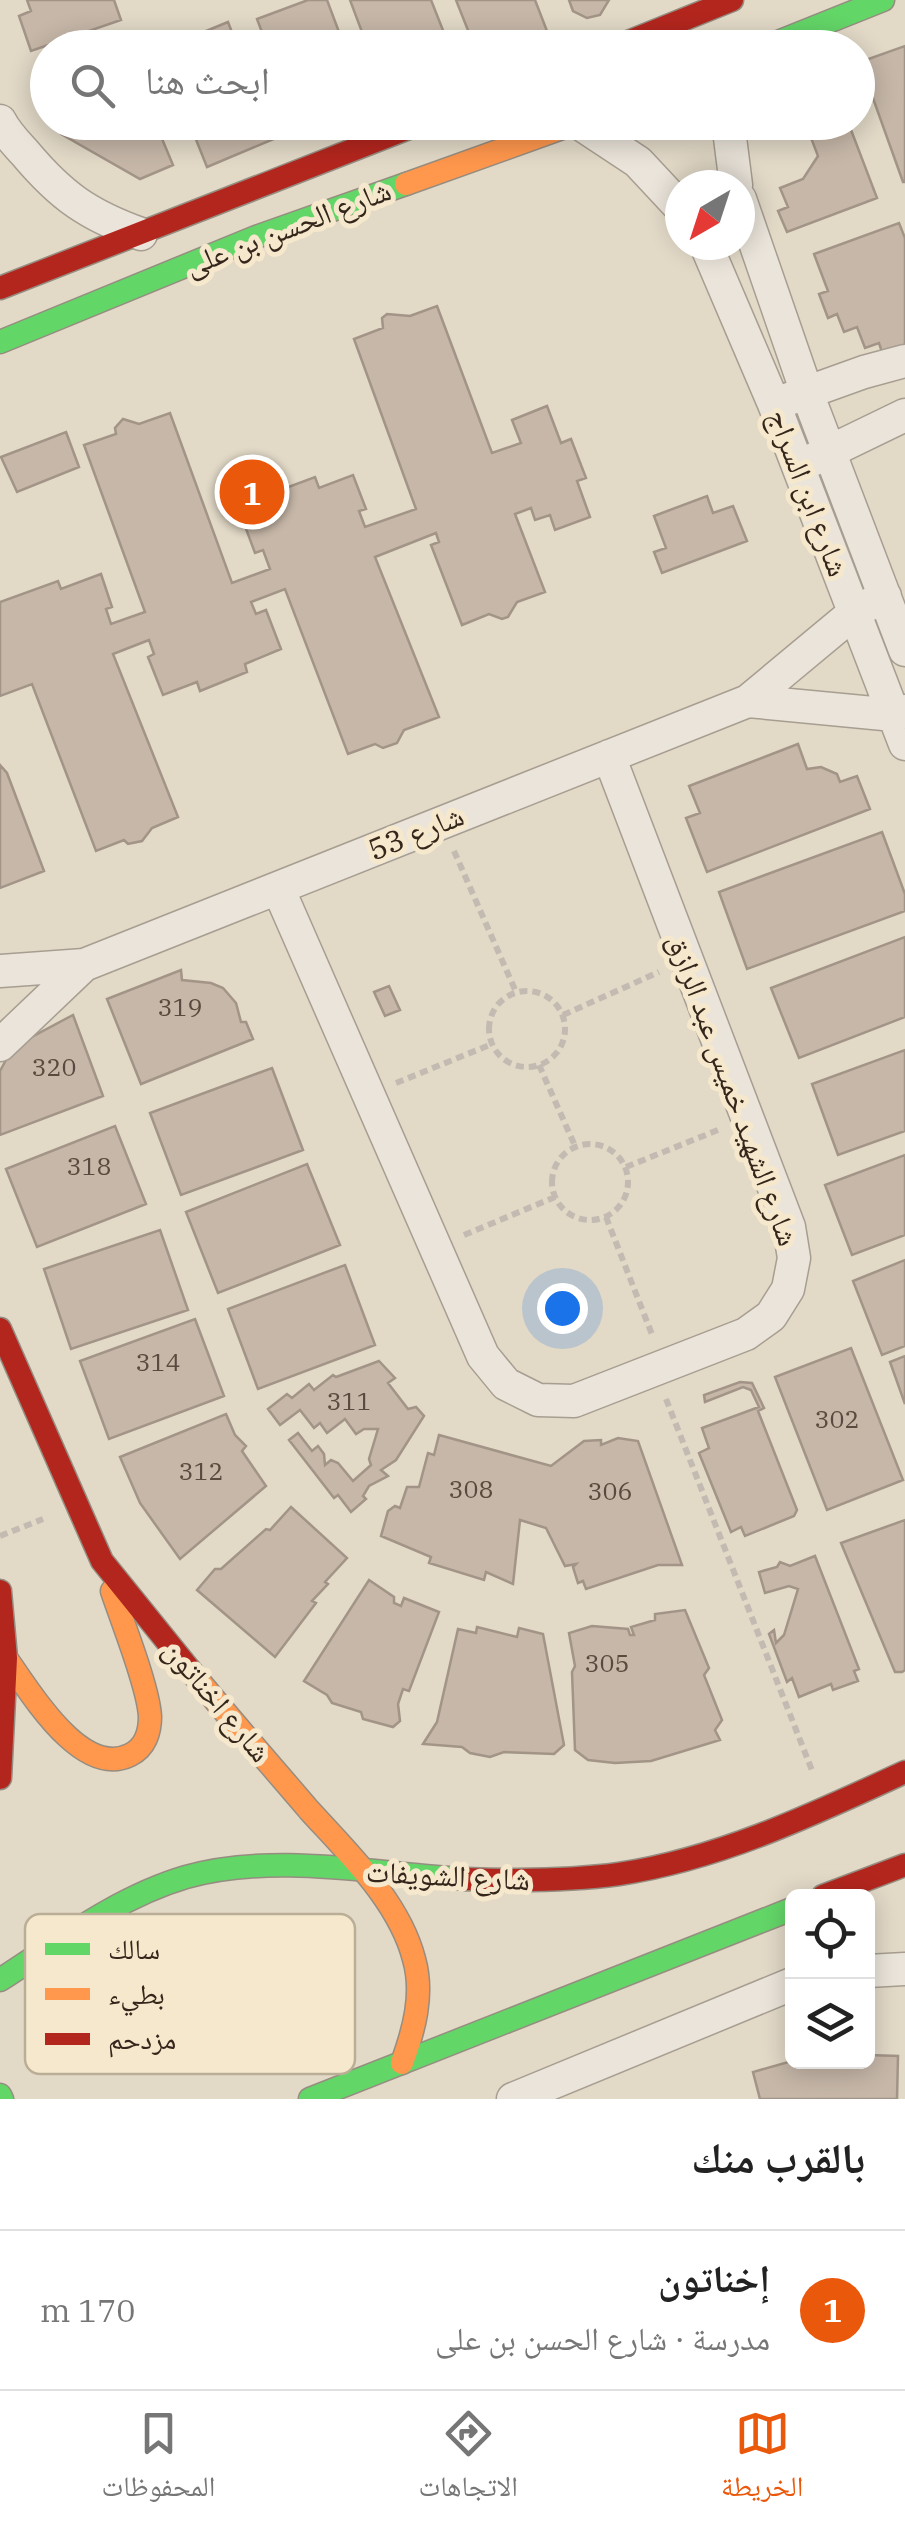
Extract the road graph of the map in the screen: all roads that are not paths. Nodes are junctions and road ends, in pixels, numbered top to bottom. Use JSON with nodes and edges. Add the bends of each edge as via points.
{"nodes":[{"id":1,"x":732,"y":0,"type":"edge"},
{"id":2,"x":884,"y":0,"type":"edge"},
{"id":3,"x":658,"y":30,"type":"edge"},
{"id":4,"x":808,"y":30,"type":"edge"},
{"id":5,"x":1,"y":124,"type":"edge"},
{"id":6,"x":379,"y":140,"type":"edge"},
{"id":7,"x":530,"y":140,"type":"edge"},
{"id":8,"x":605,"y":140,"type":"edge"},
{"id":9,"x":730,"y":140,"type":"edge"},
{"id":10,"x":734,"y":170,"type":"edge"},
{"id":11,"x":665,"y":191,"type":"edge"},
{"id":12,"x":238,"y":196,"type":"junction"},
{"id":13,"x":141,"y":234,"type":"junction"},
{"id":14,"x":256,"y":236,"type":"junction"},
{"id":15,"x":755,"y":242,"type":"edge"},
{"id":16,"x":712,"y":260,"type":"edge"},
{"id":17,"x":0,"y":288,"type":"edge"},
{"id":18,"x":0,"y":342,"type":"edge"},
{"id":19,"x":905,"y":361,"type":"edge"},
{"id":20,"x":808,"y":393,"type":"junction"},
{"id":21,"x":774,"y":404,"type":"junction"},
{"id":22,"x":905,"y":415,"type":"edge"},
{"id":23,"x":830,"y":452,"type":"junction"},
{"id":24,"x":796,"y":466,"type":"junction"},
{"id":25,"x":885,"y":596,"type":"junction"},
{"id":26,"x":855,"y":612,"type":"junction"},
{"id":27,"x":905,"y":650,"type":"edge"},
{"id":28,"x":748,"y":701,"type":"junction"},
{"id":29,"x":901,"y":723,"type":"edge"},
{"id":30,"x":609,"y":756,"type":"junction"},
{"id":31,"x":278,"y":888,"type":"junction"},
{"id":32,"x":84,"y":965,"type":"junction"},
{"id":33,"x":0,"y":971,"type":"edge"},
{"id":34,"x":0,"y":1045,"type":"edge"},
{"id":35,"x":0,"y":1329,"type":"edge"},
{"id":36,"x":102,"y":1561,"type":"junction"},
{"id":37,"x":0,"y":1591,"type":"edge"},
{"id":38,"x":6,"y":1658,"type":"junction"},
{"id":39,"x":905,"y":1772,"type":"edge"},
{"id":40,"x":0,"y":1778,"type":"edge"},
{"id":41,"x":905,"y":1864,"type":"edge"},
{"id":42,"x":364,"y":1872,"type":"junction"},
{"id":43,"x":841,"y":1889,"type":"edge"},
{"id":44,"x":785,"y":1911,"type":"edge"},
{"id":45,"x":109,"y":1914,"type":"edge"},
{"id":46,"x":25,"y":1965,"type":"edge"},
{"id":47,"x":905,"y":1969,"type":"edge"},
{"id":48,"x":875,"y":1971,"type":"edge"},
{"id":49,"x":0,"y":1980,"type":"edge"},
{"id":50,"x":785,"y":1987,"type":"edge"},
{"id":51,"x":402,"y":2062,"type":"junction"},
{"id":52,"x":310,"y":2099,"type":"edge"},
{"id":53,"x":513,"y":2099,"type":"edge"}],
"edges":[{"from":1,"to":3,"type":"main road"},
{"from":2,"to":4,"type":"main road"},
{"from":5,"to":13,"type":"street","via":[[72,202]]},
{"from":6,"to":12,"type":"main road","name":"شارع الحسن بن على"},
{"from":7,"to":14,"type":"main road","name":"شارع الحسن بن على"},
{"from":8,"to":11,"type":"street"},
{"from":9,"to":10,"type":"street"},
{"from":12,"to":13,"type":"main road","name":"شارع الحسن بن على"},
{"from":12,"to":14,"type":"main road"},
{"from":13,"to":17,"type":"main road","name":"شارع الحسن بن على"},
{"from":14,"to":18,"type":"main road","name":"شارع الحسن بن على"},
{"from":15,"to":20,"type":"street","name":"شارع ابن السراج"},
{"from":16,"to":21,"type":"street","name":"شارع ابن السراج"},
{"from":19,"to":20,"type":"street"},
{"from":20,"to":21,"type":"street"},
{"from":20,"to":23,"type":"street","name":"شارع ابن السراج"},
{"from":21,"to":24,"type":"street","name":"شارع ابن السراج"},
{"from":22,"to":23,"type":"street"},
{"from":23,"to":24,"type":"street"},
{"from":23,"to":25,"type":"street","name":"شارع ابن السراج"},
{"from":24,"to":26,"type":"street","name":"شارع ابن السراج"},
{"from":25,"to":26,"type":"street","name":"شارع 53"},
{"from":25,"to":27,"type":"street","name":"شارع ابن السراج"},
{"from":26,"to":28,"type":"street","name":"شارع 53"},
{"from":26,"to":29,"type":"street","name":"شارع ابن السراج"},
{"from":28,"to":29,"type":"street","name":"شارع 53"},
{"from":28,"to":30,"type":"street","name":"شارع 53"},
{"from":30,"to":31,"type":"street","name":"شارع 53"},
{"from":30,"to":31,"type":"street","name":"شارع الشهيد خميس عبد الرازق","via":[[789,1227],[794,1258],[788,1289],[771,1316],[746,1334],[574,1401],[538,1400],[506,1384],[483,1356]]},
{"from":31,"to":32,"type":"street","name":"شارع 53"},
{"from":32,"to":33,"type":"street","name":"شارع 53"},
{"from":32,"to":34,"type":"street","name":"شارع 53"},
{"from":35,"to":36,"type":"main road","name":"شارع اخناتون"},
{"from":36,"to":38,"type":"main road","via":[[150,1712],[141,1748],[126,1760],[91,1757]]},
{"from":36,"to":42,"type":"main road","name":"شارع اخناتون"},
{"from":37,"to":38,"type":"main road"},
{"from":38,"to":40,"type":"main road"},
{"from":39,"to":42,"type":"main road","name":"شارع الشويفات","via":[[694,1856],[622,1874],[546,1881]]},
{"from":41,"to":43,"type":"main road"},
{"from":42,"to":45,"type":"main road","name":"شارع الشويفات","via":[[230,1868],[183,1878]]},
{"from":42,"to":51,"type":"main road","name":"شارع اخناتون","via":[[403,1928],[414,1961],[414,2030]]},
{"from":44,"to":51,"type":"main road"},
{"from":46,"to":49,"type":"main road","name":"شارع الشويفات"},
{"from":47,"to":48,"type":"street"},
{"from":50,"to":53,"type":"street"},
{"from":51,"to":52,"type":"main road"}]}
